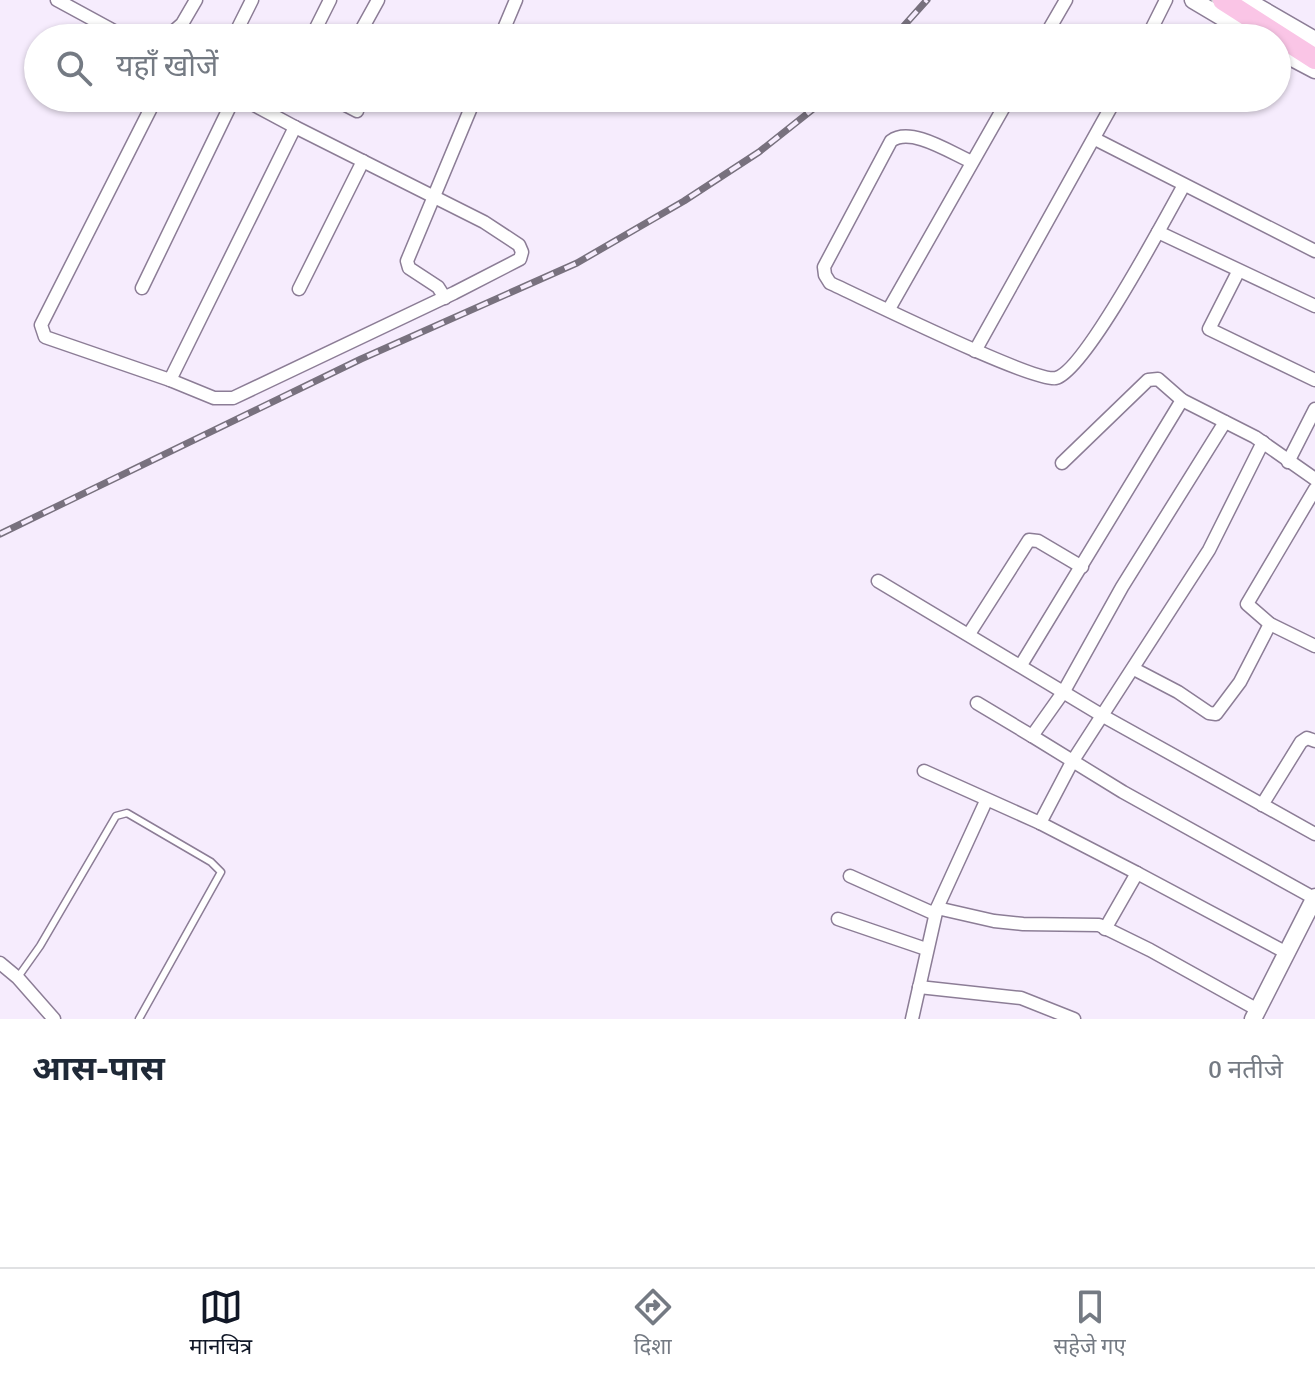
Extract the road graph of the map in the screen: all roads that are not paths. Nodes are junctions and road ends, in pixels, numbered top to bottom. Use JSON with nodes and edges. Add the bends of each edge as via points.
{"nodes":[{"id":1,"x":196,"y":0,"type":"edge"},
{"id":2,"x":252,"y":0,"type":"edge"},
{"id":3,"x":330,"y":0,"type":"edge"},
{"id":4,"x":378,"y":0,"type":"edge"},
{"id":5,"x":516,"y":0,"type":"edge"},
{"id":6,"x":1066,"y":0,"type":"edge"},
{"id":7,"x":1166,"y":0,"type":"edge"},
{"id":8,"x":1193,"y":0,"type":"edge"},
{"id":9,"x":1223,"y":0,"type":"edge"},
{"id":10,"x":1246,"y":0,"type":"edge"},
{"id":11,"x":63,"y":1,"type":"edge"},
{"id":12,"x":103,"y":24,"type":"edge"},
{"id":13,"x":182,"y":24,"type":"edge"},
{"id":14,"x":240,"y":24,"type":"edge"},
{"id":15,"x":318,"y":24,"type":"edge"},
{"id":16,"x":365,"y":24,"type":"edge"},
{"id":17,"x":506,"y":24,"type":"edge"},
{"id":18,"x":1052,"y":24,"type":"edge"},
{"id":19,"x":1154,"y":24,"type":"edge"},
{"id":20,"x":1233,"y":24,"type":"edge"},
{"id":21,"x":1260,"y":24,"type":"edge"},
{"id":22,"x":1287,"y":24,"type":"edge"},
{"id":23,"x":1291,"y":26,"type":"edge"},
{"id":24,"x":1315,"y":40,"type":"edge"},
{"id":25,"x":1291,"y":44,"type":"edge"},
{"id":26,"x":1291,"y":57,"type":"edge"},
{"id":27,"x":1315,"y":59,"type":"edge"},
{"id":28,"x":1315,"y":70,"type":"edge"},
{"id":29,"x":149,"y":112,"type":"edge"},
{"id":30,"x":227,"y":112,"type":"edge"},
{"id":31,"x":267,"y":112,"type":"edge"},
{"id":32,"x":469,"y":112,"type":"edge"},
{"id":33,"x":1001,"y":112,"type":"edge"},
{"id":34,"x":1109,"y":112,"type":"edge"},
{"id":35,"x":295,"y":127,"type":"junction"},
{"id":36,"x":1095,"y":139,"type":"junction"},
{"id":37,"x":363,"y":161,"type":"junction"},
{"id":38,"x":972,"y":162,"type":"junction"},
{"id":39,"x":1184,"y":185,"type":"junction"},
{"id":40,"x":433,"y":198,"type":"junction"},
{"id":41,"x":1158,"y":232,"type":"junction"},
{"id":42,"x":1315,"y":251,"type":"edge"},
{"id":43,"x":1238,"y":272,"type":"junction"},
{"id":44,"x":142,"y":288,"type":"dead end"},
{"id":45,"x":299,"y":289,"type":"dead end"},
{"id":46,"x":445,"y":298,"type":"junction"},
{"id":47,"x":1315,"y":306,"type":"edge"},
{"id":48,"x":889,"y":309,"type":"junction"},
{"id":49,"x":975,"y":351,"type":"junction"},
{"id":50,"x":170,"y":380,"type":"junction"},
{"id":51,"x":1315,"y":380,"type":"edge"},
{"id":52,"x":1182,"y":400,"type":"junction"},
{"id":53,"x":1315,"y":409,"type":"edge"},
{"id":54,"x":1225,"y":422,"type":"junction"},
{"id":55,"x":1263,"y":442,"type":"junction"},
{"id":56,"x":1288,"y":462,"type":"junction"},
{"id":57,"x":1062,"y":463,"type":"dead end"},
{"id":58,"x":1315,"y":479,"type":"edge"},
{"id":59,"x":1315,"y":489,"type":"edge"},
{"id":60,"x":1082,"y":567,"type":"junction"},
{"id":61,"x":878,"y":581,"type":"dead end"},
{"id":62,"x":1270,"y":624,"type":"junction"},
{"id":63,"x":969,"y":634,"type":"junction"},
{"id":64,"x":1315,"y":646,"type":"edge"},
{"id":65,"x":1021,"y":665,"type":"junction"},
{"id":66,"x":1134,"y":669,"type":"junction"},
{"id":67,"x":1064,"y":691,"type":"junction"},
{"id":68,"x":977,"y":703,"type":"dead end"},
{"id":69,"x":1103,"y":716,"type":"junction"},
{"id":70,"x":1032,"y":736,"type":"junction"},
{"id":71,"x":1315,"y":741,"type":"edge"},
{"id":72,"x":1072,"y":762,"type":"junction"},
{"id":73,"x":924,"y":771,"type":"dead end"},
{"id":74,"x":986,"y":801,"type":"junction"},
{"id":75,"x":1262,"y":805,"type":"junction"},
{"id":76,"x":1040,"y":823,"type":"junction"},
{"id":77,"x":1315,"y":834,"type":"edge"},
{"id":78,"x":1137,"y":873,"type":"junction"},
{"id":79,"x":850,"y":876,"type":"dead end"},
{"id":80,"x":1315,"y":898,"type":"edge"},
{"id":81,"x":936,"y":911,"type":"junction"},
{"id":82,"x":838,"y":919,"type":"dead end"},
{"id":83,"x":1105,"y":929,"type":"junction"},
{"id":84,"x":926,"y":949,"type":"junction"},
{"id":85,"x":1287,"y":953,"type":"junction"},
{"id":86,"x":0,"y":963,"type":"edge"},
{"id":87,"x":18,"y":978,"type":"junction"},
{"id":88,"x":919,"y":987,"type":"junction"},
{"id":89,"x":1256,"y":1015,"type":"edge"},
{"id":90,"x":54,"y":1019,"type":"edge"},
{"id":91,"x":139,"y":1019,"type":"edge"},
{"id":92,"x":912,"y":1019,"type":"edge"},
{"id":93,"x":1074,"y":1019,"type":"edge"}],
"edges":[{"from":1,"to":13,"type":"street"},
{"from":2,"to":14,"type":"street"},
{"from":3,"to":15,"type":"street"},
{"from":4,"to":16,"type":"street"},
{"from":5,"to":17,"type":"street"},
{"from":6,"to":18,"type":"street"},
{"from":7,"to":19,"type":"street"},
{"from":8,"to":20,"type":"street"},
{"from":9,"to":21,"type":"main road"},
{"from":10,"to":22,"type":"street"},
{"from":11,"to":12,"type":"street"},
{"from":23,"to":24,"type":"street"},
{"from":25,"to":27,"type":"main road"},
{"from":26,"to":28,"type":"street"},
{"from":29,"to":50,"type":"street","via":[[41,331],[63,345]]},
{"from":30,"to":44,"type":"street"},
{"from":31,"to":35,"type":"street"},
{"from":32,"to":40,"type":"street"},
{"from":33,"to":38,"type":"street"},
{"from":34,"to":36,"type":"street"},
{"from":35,"to":37,"type":"street"},
{"from":35,"to":50,"type":"street"},
{"from":36,"to":39,"type":"street"},
{"from":36,"to":49,"type":"street"},
{"from":37,"to":40,"type":"street"},
{"from":37,"to":45,"type":"street"},
{"from":38,"to":48,"type":"street"},
{"from":38,"to":48,"type":"street","via":[[912,135],[891,141],[824,267],[830,283]]},
{"from":39,"to":41,"type":"street"},
{"from":39,"to":42,"type":"street"},
{"from":40,"to":46,"type":"street","via":[[407,261]]},
{"from":40,"to":46,"type":"street","via":[[484,222],[522,252],[515,263]]},
{"from":41,"to":43,"type":"street"},
{"from":41,"to":49,"type":"street","via":[[1069,371],[1056,378],[1041,377]]},
{"from":43,"to":47,"type":"street"},
{"from":43,"to":51,"type":"street","via":[[1209,329]]},
{"from":46,"to":50,"type":"street","via":[[233,398],[214,398]]},
{"from":48,"to":49,"type":"street"},
{"from":52,"to":54,"type":"street"},
{"from":52,"to":57,"type":"street","via":[[1158,379],[1148,380]]},
{"from":52,"to":60,"type":"street"},
{"from":53,"to":56,"type":"street"},
{"from":54,"to":55,"type":"street"},
{"from":54,"to":67,"type":"street"},
{"from":55,"to":56,"type":"street"},
{"from":55,"to":66,"type":"street","via":[[1209,550]]},
{"from":56,"to":58,"type":"street"},
{"from":59,"to":62,"type":"street","via":[[1247,604]]},
{"from":60,"to":63,"type":"street","via":[[1029,540]]},
{"from":60,"to":65,"type":"street"},
{"from":61,"to":63,"type":"street"},
{"from":62,"to":64,"type":"street"},
{"from":62,"to":66,"type":"street","via":[[1240,682],[1216,714]]},
{"from":63,"to":65,"type":"street"},
{"from":65,"to":67,"type":"street"},
{"from":66,"to":69,"type":"street"},
{"from":67,"to":69,"type":"street"},
{"from":67,"to":70,"type":"street"},
{"from":68,"to":70,"type":"street"},
{"from":69,"to":72,"type":"street"},
{"from":69,"to":75,"type":"street"},
{"from":70,"to":72,"type":"street"},
{"from":71,"to":75,"type":"street","via":[[1301,742]]},
{"from":72,"to":76,"type":"street"},
{"from":72,"to":80,"type":"street"},
{"from":73,"to":74,"type":"street"},
{"from":74,"to":76,"type":"street"},
{"from":74,"to":81,"type":"street"},
{"from":75,"to":77,"type":"street"},
{"from":76,"to":78,"type":"street"},
{"from":78,"to":83,"type":"street"},
{"from":78,"to":85,"type":"street"},
{"from":79,"to":81,"type":"street"},
{"from":80,"to":85,"type":"street"},
{"from":81,"to":83,"type":"street","via":[[1023,924],[1091,923]]},
{"from":81,"to":84,"type":"street"},
{"from":82,"to":84,"type":"street"},
{"from":83,"to":89,"type":"street","via":[[1150,950]]},
{"from":84,"to":88,"type":"street"},
{"from":85,"to":89,"type":"street"},
{"from":86,"to":87,"type":"street"},
{"from":87,"to":90,"type":"street"},
{"from":87,"to":91,"type":"lane","via":[[116,816],[127,813],[221,872]]},
{"from":88,"to":92,"type":"street"},
{"from":88,"to":93,"type":"street","via":[[1021,998]]}]}
